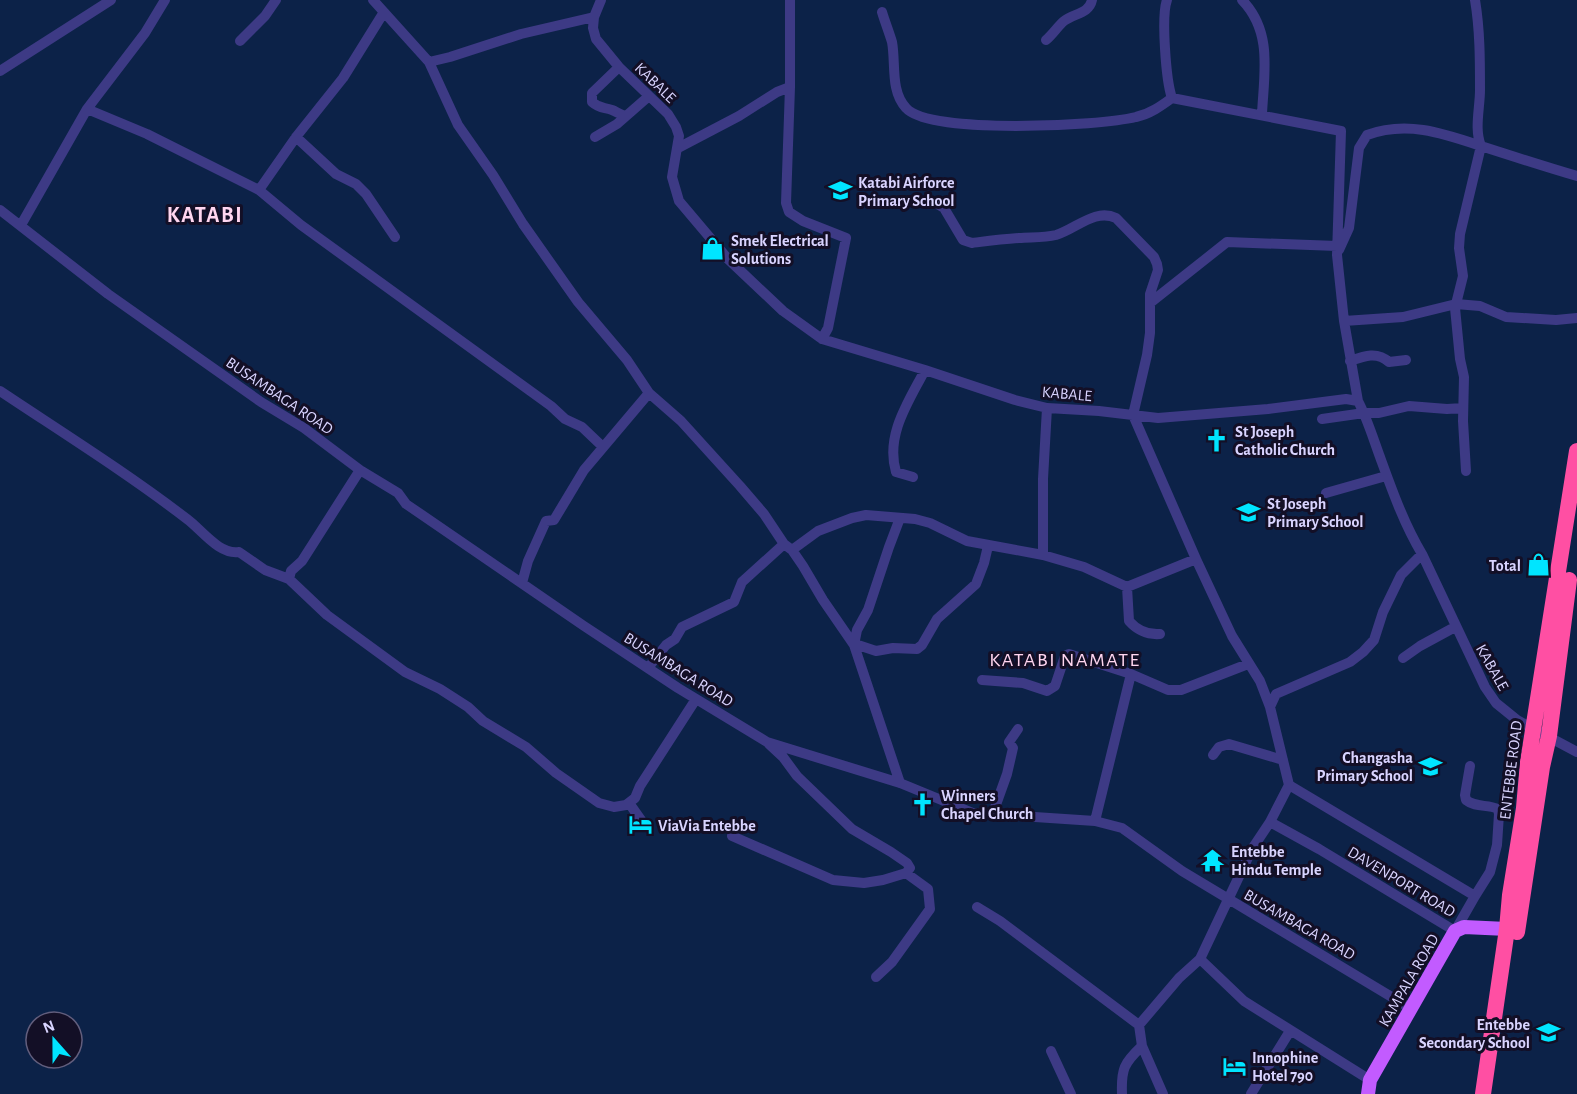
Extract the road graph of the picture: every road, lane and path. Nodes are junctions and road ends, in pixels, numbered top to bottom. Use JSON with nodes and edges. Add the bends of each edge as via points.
{"nodes":[{"id":1,"x":111,"y":0,"type":"edge"},
{"id":2,"x":165,"y":0,"type":"edge"},
{"id":3,"x":276,"y":0,"type":"edge"},
{"id":4,"x":373,"y":0,"type":"edge"},
{"id":5,"x":601,"y":0,"type":"edge"},
{"id":6,"x":790,"y":0,"type":"edge"},
{"id":7,"x":1092,"y":0,"type":"edge"},
{"id":8,"x":1167,"y":0,"type":"edge"},
{"id":9,"x":1242,"y":0,"type":"edge"},
{"id":10,"x":1475,"y":0,"type":"edge"},
{"id":11,"x":384,"y":12,"type":"junction"},
{"id":12,"x":882,"y":12,"type":"dead end"},
{"id":13,"x":594,"y":17,"type":"junction"},
{"id":14,"x":1046,"y":40,"type":"dead end"},
{"id":15,"x":240,"y":41,"type":"dead end"},
{"id":16,"x":429,"y":62,"type":"junction"},
{"id":17,"x":619,"y":67,"type":"junction"},
{"id":18,"x":0,"y":71,"type":"edge"},
{"id":19,"x":790,"y":87,"type":"junction"},
{"id":20,"x":649,"y":96,"type":"junction"},
{"id":21,"x":1172,"y":98,"type":"junction"},
{"id":22,"x":87,"y":109,"type":"junction"},
{"id":23,"x":1262,"y":114,"type":"junction"},
{"id":24,"x":626,"y":116,"type":"junction"},
{"id":25,"x":595,"y":137,"type":"dead end"},
{"id":26,"x":297,"y":138,"type":"junction"},
{"id":27,"x":1481,"y":146,"type":"junction"},
{"id":28,"x":678,"y":147,"type":"junction"},
{"id":29,"x":1577,"y":176,"type":"edge"},
{"id":30,"x":259,"y":190,"type":"junction"},
{"id":31,"x":934,"y":202,"type":"dead end"},
{"id":32,"x":0,"y":210,"type":"edge"},
{"id":33,"x":21,"y":225,"type":"junction"},
{"id":34,"x":395,"y":237,"type":"dead end"},
{"id":35,"x":1337,"y":251,"type":"junction"},
{"id":36,"x":1149,"y":303,"type":"junction"},
{"id":37,"x":1456,"y":304,"type":"junction"},
{"id":38,"x":1577,"y":318,"type":"edge"},
{"id":39,"x":1344,"y":321,"type":"junction"},
{"id":40,"x":822,"y":339,"type":"junction"},
{"id":41,"x":1406,"y":360,"type":"dead end"},
{"id":42,"x":1350,"y":361,"type":"junction"},
{"id":43,"x":925,"y":370,"type":"junction"},
{"id":44,"x":0,"y":391,"type":"edge"},
{"id":45,"x":649,"y":393,"type":"junction"},
{"id":46,"x":1358,"y":401,"type":"junction"},
{"id":47,"x":1047,"y":408,"type":"junction"},
{"id":48,"x":1463,"y":408,"type":"junction"},
{"id":49,"x":1364,"y":413,"type":"junction"},
{"id":50,"x":1133,"y":415,"type":"junction"},
{"id":51,"x":1322,"y":419,"type":"dead end"},
{"id":52,"x":603,"y":447,"type":"junction"},
{"id":53,"x":1577,"y":451,"type":"edge"},
{"id":54,"x":360,"y":470,"type":"junction"},
{"id":55,"x":1466,"y":471,"type":"dead end"},
{"id":56,"x":1386,"y":476,"type":"junction"},
{"id":57,"x":913,"y":477,"type":"dead end"},
{"id":58,"x":1326,"y":493,"type":"dead end"},
{"id":59,"x":900,"y":518,"type":"junction"},
{"id":60,"x":1577,"y":523,"type":"edge"},
{"id":61,"x":988,"y":546,"type":"junction"},
{"id":62,"x":788,"y":547,"type":"junction"},
{"id":63,"x":1422,"y":554,"type":"junction"},
{"id":64,"x":1043,"y":555,"type":"junction"},
{"id":65,"x":1196,"y":559,"type":"junction"},
{"id":66,"x":289,"y":579,"type":"junction"},
{"id":67,"x":522,"y":583,"type":"junction"},
{"id":68,"x":1127,"y":587,"type":"junction"},
{"id":69,"x":1455,"y":627,"type":"junction"},
{"id":70,"x":1160,"y":634,"type":"dead end"},
{"id":71,"x":854,"y":644,"type":"junction"},
{"id":72,"x":1403,"y":658,"type":"dead end"},
{"id":73,"x":1248,"y":664,"type":"junction"},
{"id":74,"x":648,"y":668,"type":"junction"},
{"id":75,"x":1131,"y":674,"type":"junction"},
{"id":76,"x":982,"y":680,"type":"dead end"},
{"id":77,"x":1260,"y":681,"type":"junction"},
{"id":78,"x":1292,"y":686,"type":"junction"},
{"id":79,"x":696,"y":699,"type":"junction"},
{"id":80,"x":1270,"y":707,"type":"junction"},
{"id":81,"x":1018,"y":729,"type":"dead end"},
{"id":82,"x":1541,"y":732,"type":"junction"},
{"id":83,"x":767,"y":742,"type":"junction"},
{"id":84,"x":1577,"y":752,"type":"edge"},
{"id":85,"x":1212,"y":755,"type":"dead end"},
{"id":86,"x":1283,"y":760,"type":"junction"},
{"id":87,"x":1470,"y":766,"type":"dead end"},
{"id":88,"x":900,"y":783,"type":"junction"},
{"id":89,"x":1289,"y":785,"type":"junction"},
{"id":90,"x":629,"y":803,"type":"junction"},
{"id":91,"x":993,"y":813,"type":"junction"},
{"id":92,"x":641,"y":820,"type":"dead end"},
{"id":93,"x":1095,"y":821,"type":"junction"},
{"id":94,"x":1270,"y":822,"type":"junction"},
{"id":95,"x":732,"y":836,"type":"dead end"},
{"id":96,"x":906,"y":873,"type":"junction"},
{"id":97,"x":1475,"y":896,"type":"junction"},
{"id":98,"x":1227,"y":898,"type":"junction"},
{"id":99,"x":977,"y":907,"type":"dead end"},
{"id":100,"x":1507,"y":929,"type":"junction"},
{"id":101,"x":1455,"y":931,"type":"junction"},
{"id":102,"x":1200,"y":959,"type":"junction"},
{"id":103,"x":876,"y":977,"type":"dead end"},
{"id":104,"x":1410,"y":1008,"type":"junction"},
{"id":105,"x":1139,"y":1025,"type":"junction"},
{"id":106,"x":1290,"y":1031,"type":"junction"},
{"id":107,"x":1142,"y":1046,"type":"junction"},
{"id":108,"x":1051,"y":1051,"type":"dead end"},
{"id":109,"x":1369,"y":1087,"type":"edge"},
{"id":110,"x":1071,"y":1094,"type":"edge"},
{"id":111,"x":1122,"y":1094,"type":"edge"},
{"id":112,"x":1163,"y":1094,"type":"edge"},
{"id":113,"x":1251,"y":1094,"type":"edge"},
{"id":114,"x":1483,"y":1094,"type":"edge"},
{"id":115,"x":1494,"y":1094,"type":"edge"}],
"edges":[{"from":1,"to":18,"type":"street"},
{"from":2,"to":22,"type":"street"},
{"from":3,"to":15,"type":"street"},
{"from":4,"to":11,"type":"street"},
{"from":5,"to":13,"type":"street"},
{"from":6,"to":19,"type":"street"},
{"from":7,"to":14,"type":"street","via":[[1091,6],[1065,20]]},
{"from":8,"to":21,"type":"street","via":[[1166,72]]},
{"from":9,"to":23,"type":"street","via":[[1252,11],[1264,42]]},
{"from":10,"to":27,"type":"street","via":[[1480,90],[1477,134]]},
{"from":11,"to":16,"type":"street"},
{"from":11,"to":26,"type":"street","via":[[343,78]]},
{"from":12,"to":21,"type":"street","via":[[891,40],[895,83],[904,107],[913,115],[956,123],[1070,124],[1137,117]]},
{"from":13,"to":16,"type":"street"},
{"from":13,"to":17,"type":"street","name":"KABALE","via":[[596,39]]},
{"from":16,"to":45,"type":"street","via":[[458,125],[523,224]]},
{"from":17,"to":20,"type":"street","name":"KABALE"},
{"from":17,"to":24,"type":"street","via":[[592,93],[592,102],[598,108]]},
{"from":19,"to":28,"type":"street"},
{"from":19,"to":40,"type":"street","via":[[786,203],[789,212],[846,238],[828,328]]},
{"from":20,"to":24,"type":"street"},
{"from":20,"to":28,"type":"street","name":"KABALE","via":[[673,120]]},
{"from":21,"to":23,"type":"street"},
{"from":22,"to":30,"type":"street"},
{"from":22,"to":33,"type":"street"},
{"from":23,"to":35,"type":"street","via":[[1341,131]]},
{"from":24,"to":25,"type":"street"},
{"from":26,"to":30,"type":"street"},
{"from":26,"to":34,"type":"street","via":[[336,174],[366,194]]},
{"from":27,"to":29,"type":"street"},
{"from":27,"to":35,"type":"street","via":[[1418,128],[1366,135],[1359,148],[1349,228]]},
{"from":27,"to":37,"type":"street","via":[[1460,234],[1463,276]]},
{"from":28,"to":40,"type":"street","name":"KABALE","via":[[672,177],[680,201],[728,259],[783,311]]},
{"from":30,"to":52,"type":"street","via":[[565,419],[582,427]]},
{"from":31,"to":36,"type":"street","via":[[944,208],[963,240],[972,243],[1057,234],[1109,214],[1147,248],[1157,264]]},
{"from":32,"to":33,"type":"street","name":"BUSAMBAGA ROAD"},
{"from":33,"to":54,"type":"street","name":"BUSAMBAGA ROAD","via":[[108,294]]},
{"from":35,"to":36,"type":"street","via":[[1227,242]]},
{"from":35,"to":39,"type":"street"},
{"from":36,"to":50,"type":"street","via":[[1147,355]]},
{"from":37,"to":38,"type":"street","via":[[1480,306],[1506,318]]},
{"from":37,"to":39,"type":"street","via":[[1403,317]]},
{"from":37,"to":48,"type":"street","via":[[1464,377]]},
{"from":39,"to":42,"type":"street"},
{"from":40,"to":43,"type":"street","name":"KABALE"},
{"from":41,"to":42,"type":"street","via":[[1389,362],[1378,355]]},
{"from":42,"to":46,"type":"street"},
{"from":43,"to":47,"type":"street","name":"KABALE"},
{"from":43,"to":57,"type":"street","via":[[893,441],[896,472]]},
{"from":44,"to":66,"type":"street","via":[[189,520],[210,540]]},
{"from":45,"to":52,"type":"street"},
{"from":45,"to":62,"type":"street","via":[[681,421],[740,486]]},
{"from":46,"to":49,"type":"street","name":"KABALE"},
{"from":46,"to":50,"type":"street","name":"KABALE","via":[[1346,399],[1158,418]]},
{"from":47,"to":50,"type":"street","name":"KABALE"},
{"from":47,"to":64,"type":"street"},
{"from":48,"to":49,"type":"street","via":[[1409,406]]},
{"from":48,"to":55,"type":"street"},
{"from":49,"to":51,"type":"street"},
{"from":49,"to":56,"type":"street","name":"KABALE"},
{"from":50,"to":65,"type":"street"},
{"from":52,"to":67,"type":"street","via":[[554,520],[546,520]]},
{"from":53,"to":82,"type":"highway","name":"ENTEBBE ROAD"},
{"from":54,"to":66,"type":"street"},
{"from":54,"to":67,"type":"street","name":"BUSAMBAGA ROAD"},
{"from":56,"to":58,"type":"street"},
{"from":56,"to":63,"type":"street","name":"KABALE"},
{"from":59,"to":61,"type":"street","via":[[930,523],[967,541]]},
{"from":59,"to":62,"type":"street","via":[[866,515],[835,523]]},
{"from":59,"to":71,"type":"street"},
{"from":60,"to":82,"type":"highway","name":"ENTEBBE ROAD"},
{"from":61,"to":64,"type":"street"},
{"from":61,"to":71,"type":"street","via":[[976,584],[937,619],[917,649],[876,651]]},
{"from":62,"to":71,"type":"street"},
{"from":62,"to":74,"type":"street","via":[[742,582],[734,602],[682,627]]},
{"from":63,"to":69,"type":"street","name":"KABALE"},
{"from":63,"to":78,"type":"street","via":[[1401,575],[1374,640],[1364,652],[1350,662]]},
{"from":64,"to":68,"type":"street","via":[[1084,567]]},
{"from":65,"to":68,"type":"street"},
{"from":65,"to":73,"type":"street"},
{"from":66,"to":90,"type":"street","via":[[327,615],[405,672],[468,707],[582,792],[615,807]]},
{"from":67,"to":74,"type":"street","name":"BUSAMBAGA ROAD"},
{"from":68,"to":70,"type":"street","via":[[1129,621],[1137,630]]},
{"from":69,"to":72,"type":"street"},
{"from":69,"to":82,"type":"street","name":"KABALE","via":[[1496,703]]},
{"from":71,"to":88,"type":"street"},
{"from":73,"to":75,"type":"street","via":[[1180,690],[1168,690]]},
{"from":73,"to":77,"type":"street"},
{"from":74,"to":79,"type":"street","name":"BUSAMBAGA ROAD"},
{"from":75,"to":76,"type":"street","via":[[1069,654],[1055,686],[1047,692],[1023,683]]},
{"from":75,"to":93,"type":"street"},
{"from":77,"to":78,"type":"street","via":[[1275,688]]},
{"from":77,"to":80,"type":"street"},
{"from":78,"to":80,"type":"street","via":[[1276,694]]},
{"from":79,"to":83,"type":"street","name":"BUSAMBAGA ROAD"},
{"from":79,"to":90,"type":"street"},
{"from":80,"to":86,"type":"street"},
{"from":81,"to":91,"type":"street","via":[[1009,742],[1013,748]]},
{"from":82,"to":84,"type":"street","name":"KABALE"},
{"from":82,"to":100,"type":"highway","name":"ENTEBBE ROAD","via":[[1528,762]]},
{"from":82,"to":115,"type":"highway","name":"ENTEBBE ROAD","via":[[1542,767]]},
{"from":83,"to":88,"type":"street","name":"BUSAMBAGA ROAD"},
{"from":83,"to":96,"type":"street","via":[[852,829],[907,863],[910,868]]},
{"from":85,"to":86,"type":"street","via":[[1229,744]]},
{"from":86,"to":89,"type":"street"},
{"from":87,"to":97,"type":"street","via":[[1466,800],[1476,806],[1498,809],[1499,814],[1490,872]]},
{"from":88,"to":91,"type":"street","name":"BUSAMBAGA ROAD","via":[[973,813]]},
{"from":89,"to":94,"type":"street"},
{"from":89,"to":97,"type":"street"},
{"from":90,"to":92,"type":"street"},
{"from":91,"to":93,"type":"street","name":"BUSAMBAGA ROAD"},
{"from":93,"to":98,"type":"street","name":"BUSAMBAGA ROAD","via":[[1122,828]]},
{"from":94,"to":98,"type":"street"},
{"from":94,"to":101,"type":"street","name":"DAVENPORT ROAD"},
{"from":95,"to":96,"type":"street","via":[[833,880],[864,883]]},
{"from":96,"to":103,"type":"street","via":[[928,889],[930,909],[892,962]]},
{"from":97,"to":101,"type":"street"},
{"from":98,"to":102,"type":"street"},
{"from":98,"to":104,"type":"street","name":"BUSAMBAGA ROAD"},
{"from":99,"to":105,"type":"street"},
{"from":100,"to":101,"type":"main road","name":"KAMPALA ROAD","via":[[1464,927]]},
{"from":100,"to":114,"type":"highway","name":"ENTEBBE ROAD"},
{"from":101,"to":104,"type":"main road","name":"KAMPALA ROAD"},
{"from":102,"to":105,"type":"street"},
{"from":102,"to":106,"type":"street","via":[[1244,1001]]},
{"from":104,"to":109,"type":"main road","name":"KAMPALA ROAD"},
{"from":105,"to":107,"type":"street"},
{"from":106,"to":109,"type":"street"},
{"from":106,"to":113,"type":"street"},
{"from":107,"to":111,"type":"street","via":[[1123,1069]]},
{"from":107,"to":112,"type":"street"},
{"from":108,"to":110,"type":"street"}]}
